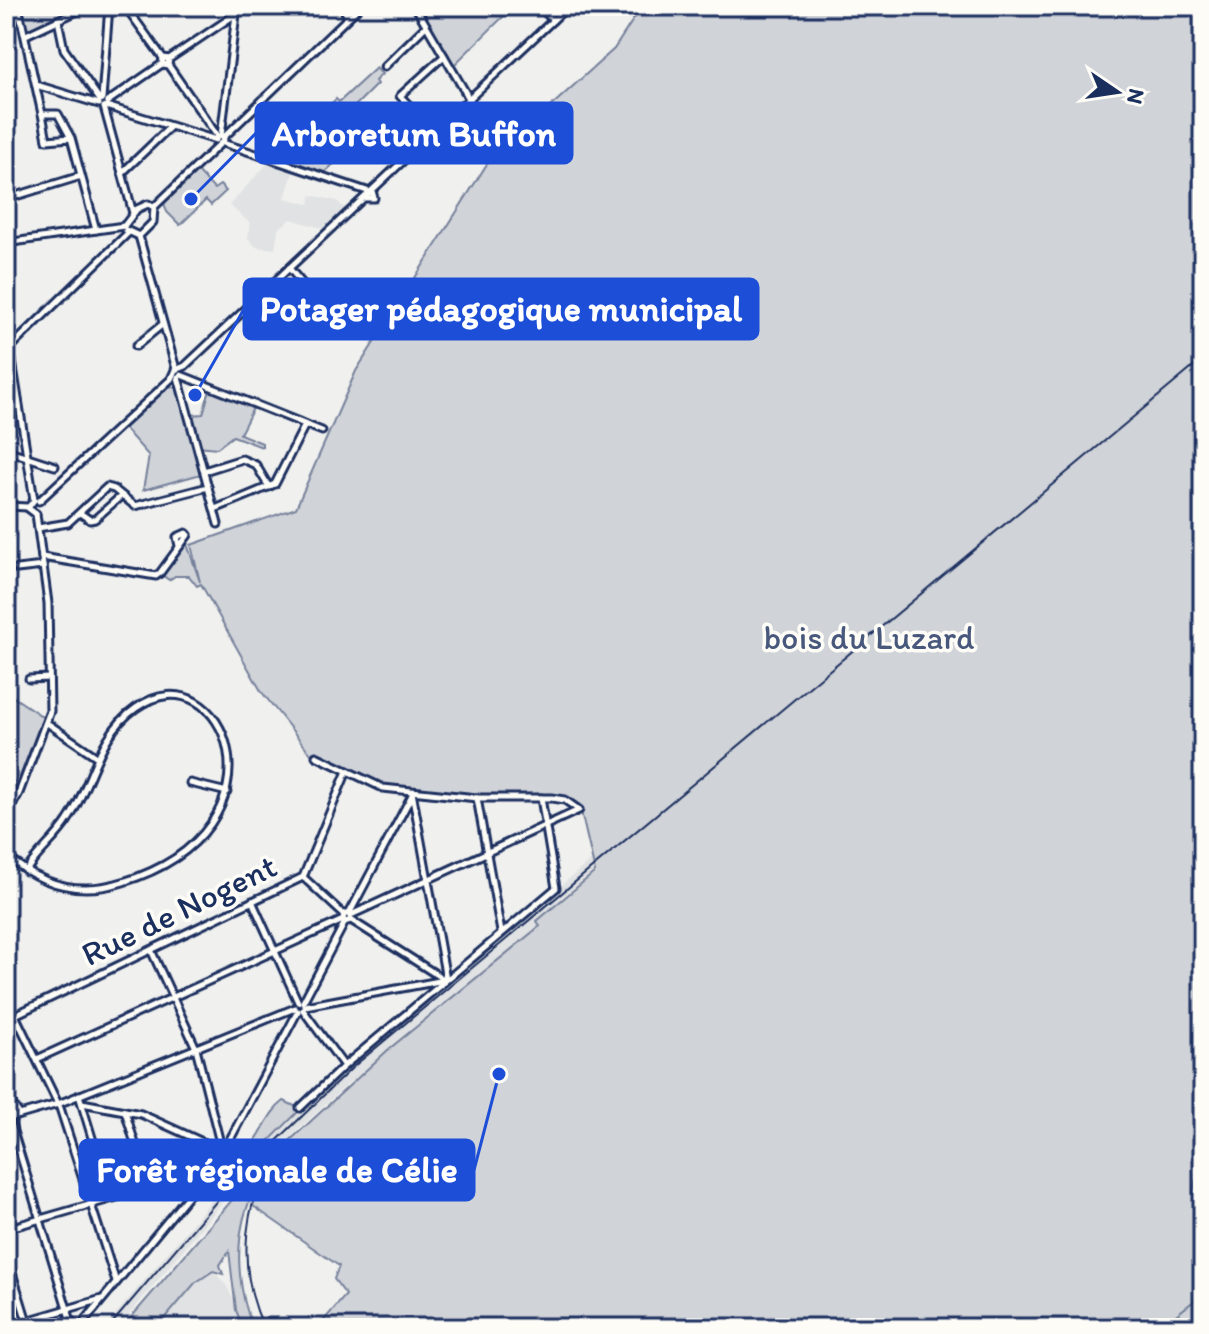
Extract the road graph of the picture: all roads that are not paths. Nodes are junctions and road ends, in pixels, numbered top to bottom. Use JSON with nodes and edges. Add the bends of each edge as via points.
{"nodes":[{"id":1,"x":18,"y":6,"type":"edge"},
{"id":2,"x":88,"y":6,"type":"edge"},
{"id":3,"x":109,"y":6,"type":"edge"},
{"id":4,"x":125,"y":6,"type":"edge"},
{"id":5,"x":237,"y":6,"type":"edge"},
{"id":6,"x":342,"y":6,"type":"edge"},
{"id":7,"x":360,"y":6,"type":"edge"},
{"id":8,"x":415,"y":6,"type":"edge"},
{"id":9,"x":539,"y":6,"type":"edge"},
{"id":10,"x":568,"y":6,"type":"edge"},
{"id":11,"x":236,"y":14,"type":"junction"},
{"id":12,"x":348,"y":17,"type":"junction"},
{"id":13,"x":58,"y":20,"type":"junction"},
{"id":14,"x":553,"y":20,"type":"junction"},
{"id":15,"x":426,"y":26,"type":"junction"},
{"id":16,"x":26,"y":35,"type":"junction"},
{"id":17,"x":444,"y":56,"type":"junction"},
{"id":18,"x":165,"y":61,"type":"junction"},
{"id":19,"x":384,"y":67,"type":"dead end"},
{"id":20,"x":36,"y":85,"type":"junction"},
{"id":21,"x":470,"y":98,"type":"junction"},
{"id":22,"x":103,"y":103,"type":"junction"},
{"id":23,"x":42,"y":114,"type":"junction"},
{"id":24,"x":170,"y":127,"type":"junction"},
{"id":25,"x":434,"y":131,"type":"junction"},
{"id":26,"x":71,"y":138,"type":"junction"},
{"id":27,"x":220,"y":140,"type":"junction"},
{"id":28,"x":499,"y":150,"type":"dead end"},
{"id":29,"x":122,"y":173,"type":"junction"},
{"id":30,"x":81,"y":176,"type":"junction"},
{"id":31,"x":368,"y":193,"type":"junction"},
{"id":32,"x":6,"y":199,"type":"edge"},
{"id":33,"x":154,"y":207,"type":"junction"},
{"id":34,"x":133,"y":213,"type":"junction"},
{"id":35,"x":124,"y":226,"type":"junction"},
{"id":36,"x":96,"y":230,"type":"junction"},
{"id":37,"x":128,"y":233,"type":"junction"},
{"id":38,"x":139,"y":236,"type":"junction"},
{"id":39,"x":6,"y":243,"type":"edge"},
{"id":40,"x":289,"y":268,"type":"junction"},
{"id":41,"x":163,"y":323,"type":"junction"},
{"id":42,"x":6,"y":326,"type":"edge"},
{"id":43,"x":348,"y":326,"type":"dead end"},
{"id":44,"x":136,"y":346,"type":"dead end"},
{"id":45,"x":10,"y":350,"type":"edge"},
{"id":46,"x":178,"y":373,"type":"junction"},
{"id":47,"x":305,"y":425,"type":"junction"},
{"id":48,"x":322,"y":431,"type":"dead end"},
{"id":49,"x":6,"y":450,"type":"edge"},
{"id":50,"x":27,"y":457,"type":"junction"},
{"id":51,"x":55,"y":466,"type":"dead end"},
{"id":52,"x":204,"y":471,"type":"junction"},
{"id":53,"x":8,"y":484,"type":"edge"},
{"id":54,"x":208,"y":487,"type":"junction"},
{"id":55,"x":269,"y":487,"type":"junction"},
{"id":56,"x":121,"y":496,"type":"junction"},
{"id":57,"x":36,"y":501,"type":"junction"},
{"id":58,"x":6,"y":506,"type":"edge"},
{"id":59,"x":28,"y":507,"type":"junction"},
{"id":60,"x":215,"y":509,"type":"junction"},
{"id":61,"x":80,"y":513,"type":"junction"},
{"id":62,"x":36,"y":514,"type":"junction"},
{"id":63,"x":218,"y":524,"type":"dead end"},
{"id":64,"x":38,"y":528,"type":"junction"},
{"id":65,"x":179,"y":546,"type":"dead end"},
{"id":66,"x":42,"y":557,"type":"junction"},
{"id":67,"x":43,"y":566,"type":"junction"},
{"id":68,"x":17,"y":569,"type":"dead end"},
{"id":69,"x":49,"y":678,"type":"junction"},
{"id":70,"x":29,"y":679,"type":"dead end"},
{"id":71,"x":47,"y":723,"type":"junction"},
{"id":72,"x":316,"y":756,"type":"dead end"},
{"id":73,"x":97,"y":757,"type":"junction"},
{"id":74,"x":347,"y":771,"type":"junction"},
{"id":75,"x":190,"y":783,"type":"dead end"},
{"id":76,"x":227,"y":792,"type":"junction"},
{"id":77,"x":412,"y":793,"type":"junction"},
{"id":78,"x":477,"y":798,"type":"junction"},
{"id":79,"x":541,"y":798,"type":"junction"},
{"id":80,"x":6,"y":817,"type":"edge"},
{"id":81,"x":545,"y":827,"type":"junction"},
{"id":82,"x":487,"y":854,"type":"junction"},
{"id":83,"x":6,"y":855,"type":"edge"},
{"id":84,"x":31,"y":864,"type":"junction"},
{"id":85,"x":20,"y":867,"type":"junction"},
{"id":86,"x":26,"y":871,"type":"junction"},
{"id":87,"x":303,"y":877,"type":"junction"},
{"id":88,"x":428,"y":881,"type":"junction"},
{"id":89,"x":252,"y":901,"type":"junction"},
{"id":90,"x":347,"y":918,"type":"junction"},
{"id":91,"x":501,"y":933,"type":"junction"},
{"id":92,"x":151,"y":950,"type":"junction"},
{"id":93,"x":274,"y":951,"type":"junction"},
{"id":94,"x":446,"y":980,"type":"junction"},
{"id":95,"x":174,"y":997,"type":"junction"},
{"id":96,"x":300,"y":1007,"type":"junction"},
{"id":97,"x":6,"y":1009,"type":"edge"},
{"id":98,"x":15,"y":1015,"type":"junction"},
{"id":99,"x":196,"y":1048,"type":"junction"},
{"id":100,"x":37,"y":1059,"type":"junction"},
{"id":101,"x":344,"y":1066,"type":"junction"},
{"id":102,"x":6,"y":1095,"type":"edge"},
{"id":103,"x":79,"y":1095,"type":"junction"},
{"id":104,"x":82,"y":1103,"type":"junction"},
{"id":105,"x":58,"y":1104,"type":"junction"},
{"id":106,"x":300,"y":1108,"type":"dead end"},
{"id":107,"x":125,"y":1110,"type":"junction"},
{"id":108,"x":20,"y":1115,"type":"junction"},
{"id":109,"x":8,"y":1118,"type":"edge"},
{"id":110,"x":222,"y":1148,"type":"junction"},
{"id":111,"x":220,"y":1157,"type":"junction"},
{"id":112,"x":208,"y":1171,"type":"junction"},
{"id":113,"x":148,"y":1186,"type":"junction"},
{"id":114,"x":111,"y":1197,"type":"junction"},
{"id":115,"x":90,"y":1203,"type":"junction"},
{"id":116,"x":39,"y":1219,"type":"junction"},
{"id":117,"x":6,"y":1229,"type":"edge"},
{"id":118,"x":6,"y":1253,"type":"edge"},
{"id":119,"x":116,"y":1282,"type":"junction"},
{"id":120,"x":103,"y":1299,"type":"junction"},
{"id":121,"x":66,"y":1308,"type":"junction"},
{"id":122,"x":28,"y":1325,"type":"edge"},
{"id":123,"x":6,"y":1327,"type":"edge"},
{"id":124,"x":76,"y":1328,"type":"edge"}],
"edges":[{"from":1,"to":16,"type":"street"},
{"from":2,"to":13,"type":"street"},
{"from":3,"to":22,"type":"street"},
{"from":4,"to":18,"type":"street"},
{"from":5,"to":11,"type":"street"},
{"from":6,"to":12,"type":"street"},
{"from":7,"to":12,"type":"street"},
{"from":8,"to":15,"type":"street"},
{"from":9,"to":14,"type":"street"},
{"from":10,"to":14,"type":"street"},
{"from":11,"to":18,"type":"street"},
{"from":11,"to":27,"type":"street"},
{"from":12,"to":27,"type":"street"},
{"from":13,"to":16,"type":"street"},
{"from":13,"to":22,"type":"street","via":[[64,49]]},
{"from":14,"to":21,"type":"street"},
{"from":15,"to":17,"type":"street"},
{"from":15,"to":19,"type":"street"},
{"from":16,"to":20,"type":"street"},
{"from":17,"to":21,"type":"street"},
{"from":17,"to":25,"type":"street","via":[[400,96]]},
{"from":18,"to":22,"type":"street"},
{"from":18,"to":27,"type":"street"},
{"from":20,"to":22,"type":"street"},
{"from":20,"to":23,"type":"street"},
{"from":21,"to":25,"type":"street"},
{"from":21,"to":28,"type":"street"},
{"from":22,"to":24,"type":"street"},
{"from":22,"to":29,"type":"street"},
{"from":23,"to":26,"type":"street","via":[[58,114]]},
{"from":23,"to":26,"type":"street","via":[[47,140]]},
{"from":24,"to":27,"type":"street"},
{"from":24,"to":29,"type":"street"},
{"from":25,"to":31,"type":"street"},
{"from":26,"to":30,"type":"street"},
{"from":27,"to":31,"type":"street"},
{"from":27,"to":33,"type":"street"},
{"from":29,"to":34,"type":"street"},
{"from":30,"to":32,"type":"street"},
{"from":30,"to":36,"type":"street"},
{"from":31,"to":40,"type":"street"},
{"from":33,"to":34,"type":"street","via":[[148,204]]},
{"from":33,"to":38,"type":"street","via":[[153,222]]},
{"from":34,"to":35,"type":"street"},
{"from":35,"to":36,"type":"street"},
{"from":35,"to":37,"type":"street"},
{"from":36,"to":39,"type":"street"},
{"from":37,"to":38,"type":"street"},
{"from":37,"to":45,"type":"street"},
{"from":38,"to":41,"type":"street"},
{"from":40,"to":43,"type":"street","via":[[341,329]]},
{"from":40,"to":46,"type":"street"},
{"from":41,"to":44,"type":"street"},
{"from":41,"to":46,"type":"street"},
{"from":42,"to":45,"type":"street"},
{"from":45,"to":50,"type":"street"},
{"from":46,"to":47,"type":"street"},
{"from":46,"to":52,"type":"street"},
{"from":46,"to":57,"type":"street"},
{"from":47,"to":48,"type":"street"},
{"from":47,"to":55,"type":"street","via":[[280,479]]},
{"from":49,"to":50,"type":"street"},
{"from":50,"to":51,"type":"street"},
{"from":50,"to":57,"type":"street"},
{"from":52,"to":54,"type":"street"},
{"from":52,"to":55,"type":"street","via":[[242,459],[256,465]]},
{"from":53,"to":58,"type":"street"},
{"from":54,"to":56,"type":"street","via":[[141,506]]},
{"from":54,"to":60,"type":"street"},
{"from":55,"to":60,"type":"street"},
{"from":56,"to":61,"type":"street","via":[[95,519]]},
{"from":56,"to":61,"type":"street","via":[[107,487]]},
{"from":57,"to":59,"type":"street"},
{"from":57,"to":62,"type":"street","via":[[41,509]]},
{"from":58,"to":59,"type":"street"},
{"from":59,"to":62,"type":"street"},
{"from":60,"to":63,"type":"street"},
{"from":61,"to":64,"type":"street","via":[[64,525]]},
{"from":62,"to":64,"type":"street"},
{"from":64,"to":66,"type":"street"},
{"from":65,"to":66,"type":"street","via":[[156,576]]},
{"from":66,"to":67,"type":"street"},
{"from":67,"to":68,"type":"street"},
{"from":67,"to":69,"type":"street"},
{"from":69,"to":70,"type":"street"},
{"from":69,"to":71,"type":"street"},
{"from":71,"to":73,"type":"street"},
{"from":71,"to":80,"type":"street"},
{"from":72,"to":74,"type":"street"},
{"from":73,"to":76,"type":"street","via":[[136,708],[158,697],[185,696],[202,705],[219,725],[229,761]]},
{"from":73,"to":84,"type":"street","via":[[70,818]]},
{"from":74,"to":77,"type":"street","via":[[383,788]]},
{"from":74,"to":87,"type":"street","name":"Rue de Nogent"},
{"from":75,"to":76,"type":"street"},
{"from":76,"to":86,"type":"street","via":[[217,817],[195,845],[143,875],[71,889]]},
{"from":77,"to":78,"type":"street"},
{"from":77,"to":88,"type":"street"},
{"from":77,"to":90,"type":"street"},
{"from":78,"to":79,"type":"street"},
{"from":78,"to":82,"type":"street"},
{"from":79,"to":81,"type":"street"},
{"from":79,"to":81,"type":"street","via":[[565,800],[579,811]]},
{"from":81,"to":82,"type":"street"},
{"from":81,"to":91,"type":"street","via":[[556,888]]},
{"from":82,"to":88,"type":"street"},
{"from":82,"to":91,"type":"street"},
{"from":83,"to":85,"type":"street"},
{"from":84,"to":85,"type":"street"},
{"from":84,"to":86,"type":"street"},
{"from":85,"to":86,"type":"street"},
{"from":87,"to":89,"type":"street","name":"Rue de Nogent"},
{"from":87,"to":90,"type":"street"},
{"from":88,"to":90,"type":"street"},
{"from":88,"to":94,"type":"street"},
{"from":89,"to":92,"type":"street","name":"Rue de Nogent"},
{"from":89,"to":93,"type":"street"},
{"from":90,"to":93,"type":"street"},
{"from":90,"to":94,"type":"street"},
{"from":90,"to":96,"type":"street"},
{"from":91,"to":94,"type":"street"},
{"from":92,"to":95,"type":"street"},
{"from":92,"to":98,"type":"street","name":"Rue de Nogent"},
{"from":93,"to":95,"type":"street"},
{"from":93,"to":96,"type":"street"},
{"from":94,"to":96,"type":"street"},
{"from":94,"to":101,"type":"street"},
{"from":95,"to":99,"type":"street"},
{"from":95,"to":100,"type":"street"},
{"from":96,"to":99,"type":"street"},
{"from":96,"to":101,"type":"street"},
{"from":96,"to":110,"type":"street"},
{"from":97,"to":98,"type":"street"},
{"from":98,"to":100,"type":"street"},
{"from":99,"to":103,"type":"street"},
{"from":99,"to":110,"type":"street"},
{"from":100,"to":105,"type":"street"},
{"from":101,"to":106,"type":"street"},
{"from":102,"to":108,"type":"street"},
{"from":103,"to":104,"type":"street"},
{"from":103,"to":105,"type":"street"},
{"from":104,"to":107,"type":"street"},
{"from":104,"to":114,"type":"street"},
{"from":105,"to":108,"type":"street"},
{"from":105,"to":115,"type":"street"},
{"from":107,"to":110,"type":"street"},
{"from":107,"to":113,"type":"street"},
{"from":108,"to":109,"type":"street"},
{"from":109,"to":116,"type":"street"},
{"from":110,"to":111,"type":"street"},
{"from":110,"to":111,"type":"street","via":[[228,1155]]},
{"from":111,"to":112,"type":"street"},
{"from":112,"to":113,"type":"street"},
{"from":112,"to":119,"type":"street"},
{"from":113,"to":114,"type":"street"},
{"from":114,"to":115,"type":"street"},
{"from":115,"to":116,"type":"street"},
{"from":115,"to":119,"type":"street"},
{"from":116,"to":117,"type":"street"},
{"from":116,"to":121,"type":"street"},
{"from":118,"to":122,"type":"street"},
{"from":119,"to":120,"type":"street"},
{"from":120,"to":121,"type":"street"},
{"from":120,"to":124,"type":"street"},
{"from":121,"to":122,"type":"street"},
{"from":121,"to":124,"type":"street"},
{"from":122,"to":123,"type":"street"}]}
